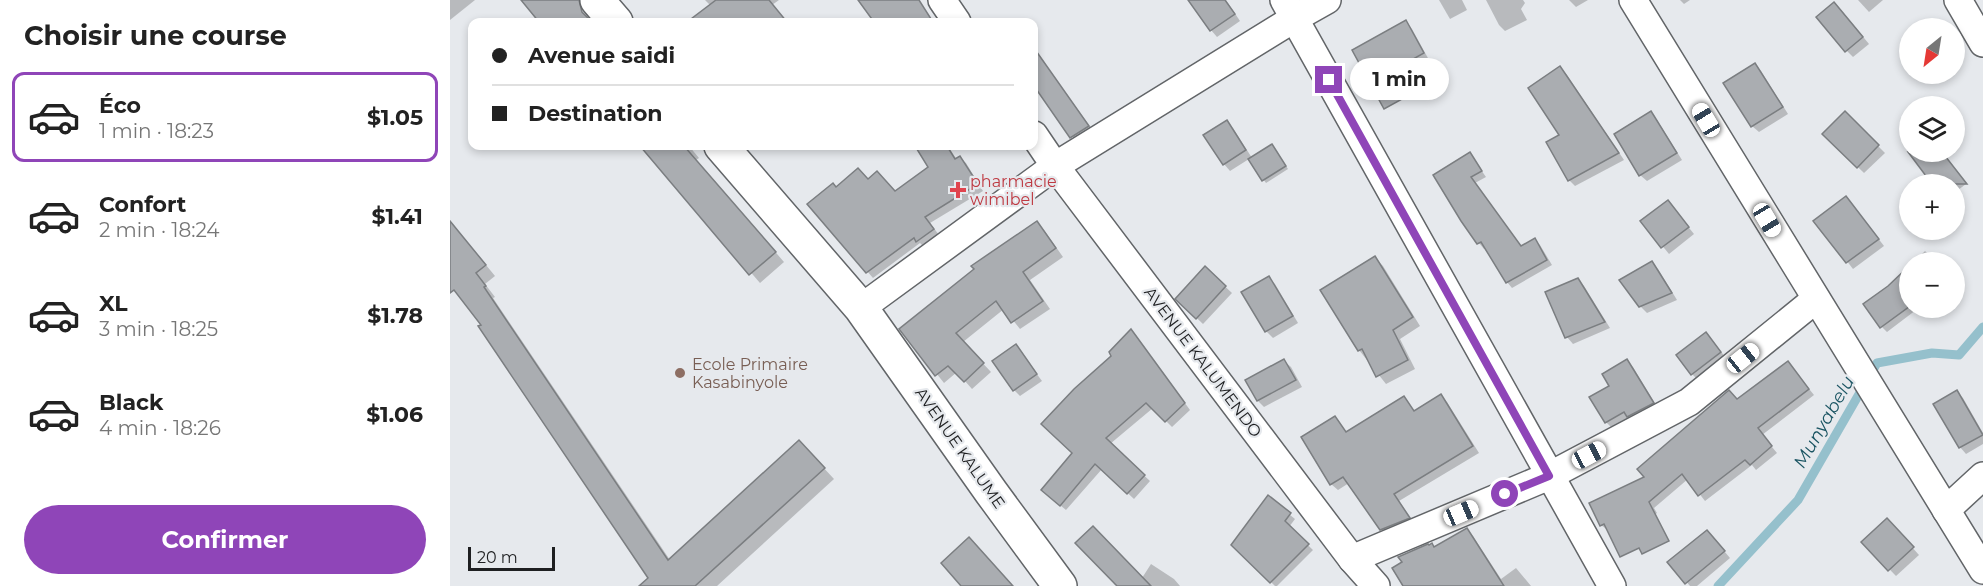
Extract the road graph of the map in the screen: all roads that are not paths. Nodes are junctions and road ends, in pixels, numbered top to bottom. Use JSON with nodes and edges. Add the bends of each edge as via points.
{"nodes":[{"id":1,"x":597,"y":0,"type":"edge"},
{"id":2,"x":942,"y":0,"type":"edge"},
{"id":3,"x":1327,"y":0,"type":"edge"},
{"id":4,"x":1633,"y":0,"type":"edge"},
{"id":5,"x":1958,"y":0,"type":"edge"},
{"id":6,"x":1289,"y":9,"type":"edge"},
{"id":7,"x":613,"y":18,"type":"edge"},
{"id":8,"x":954,"y":18,"type":"edge"},
{"id":9,"x":1983,"y":43,"type":"edge"},
{"id":10,"x":1038,"y":141,"type":"edge"},
{"id":11,"x":724,"y":150,"type":"edge"},
{"id":12,"x":1055,"y":166,"type":"junction"},
{"id":13,"x":1816,"y":299,"type":"junction"},
{"id":14,"x":861,"y":308,"type":"junction"},
{"id":15,"x":1549,"y":476,"type":"junction"},
{"id":16,"x":1983,"y":476,"type":"edge"},
{"id":17,"x":1946,"y":510,"type":"junction"},
{"id":18,"x":1352,"y":559,"type":"junction"},
{"id":19,"x":1983,"y":570,"type":"edge"},
{"id":20,"x":1060,"y":586,"type":"edge"},
{"id":21,"x":1376,"y":586,"type":"edge"},
{"id":22,"x":1612,"y":586,"type":"edge"}],
"edges":[{"from":1,"to":7,"type":"street"},
{"from":2,"to":8,"type":"street"},
{"from":3,"to":6,"type":"street"},
{"from":4,"to":13,"type":"street"},
{"from":5,"to":9,"type":"street"},
{"from":6,"to":12,"type":"street"},
{"from":6,"to":15,"type":"street"},
{"from":10,"to":12,"type":"street","name":"AVENUE KALUMENDO"},
{"from":11,"to":14,"type":"street","name":"AVENUE KALUME"},
{"from":12,"to":14,"type":"street"},
{"from":12,"to":18,"type":"street","name":"AVENUE KALUMENDO"},
{"from":13,"to":15,"type":"street","via":[[1689,402]]},
{"from":13,"to":17,"type":"street"},
{"from":14,"to":20,"type":"street","name":"AVENUE KALUME"},
{"from":15,"to":18,"type":"street"},
{"from":15,"to":22,"type":"street"},
{"from":16,"to":17,"type":"street"},
{"from":17,"to":19,"type":"street"},
{"from":18,"to":21,"type":"street","name":"AVENUE KALUMENDO"}]}
